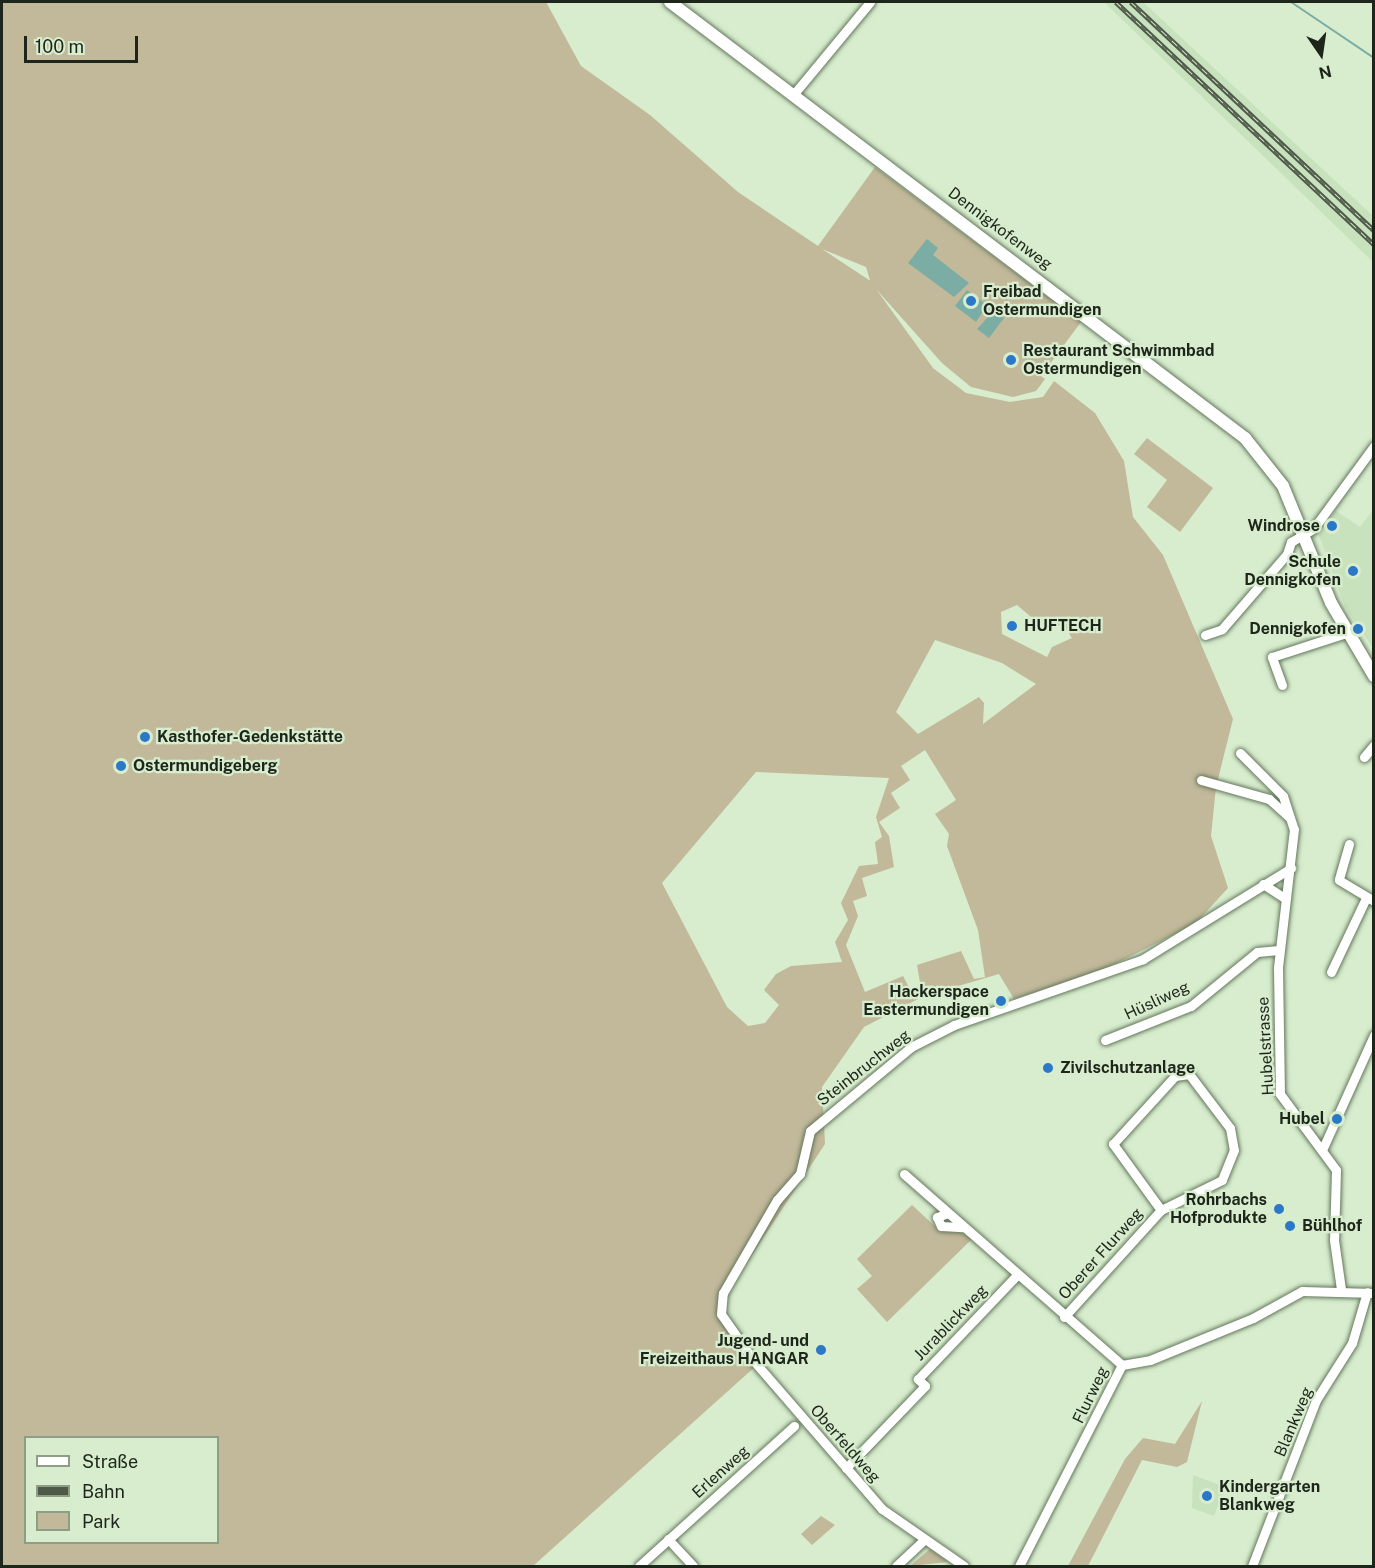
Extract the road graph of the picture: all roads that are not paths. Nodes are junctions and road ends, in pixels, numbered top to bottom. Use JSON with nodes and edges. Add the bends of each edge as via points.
{"nodes":[{"id":1,"x":670,"y":2,"type":"edge"},
{"id":2,"x":870,"y":2,"type":"edge"},
{"id":3,"x":793,"y":96,"type":"junction"},
{"id":4,"x":1374,"y":446,"type":"edge"},
{"id":5,"x":1305,"y":535,"type":"junction"},
{"id":6,"x":1346,"y":633,"type":"junction"},
{"id":7,"x":1205,"y":635,"type":"dead end"},
{"id":8,"x":1374,"y":676,"type":"edge"},
{"id":9,"x":1282,"y":685,"type":"dead end"},
{"id":10,"x":1374,"y":745,"type":"edge"},
{"id":11,"x":1240,"y":753,"type":"dead end"},
{"id":12,"x":1364,"y":758,"type":"dead end"},
{"id":13,"x":1201,"y":780,"type":"dead end"},
{"id":14,"x":1292,"y":820,"type":"junction"},
{"id":15,"x":1349,"y":844,"type":"dead end"},
{"id":16,"x":1291,"y":868,"type":"junction"},
{"id":17,"x":1263,"y":884,"type":"junction"},
{"id":18,"x":1286,"y":899,"type":"junction"},
{"id":19,"x":1370,"y":899,"type":"edge"},
{"id":20,"x":1280,"y":950,"type":"junction"},
{"id":21,"x":1331,"y":972,"type":"dead end"},
{"id":22,"x":1374,"y":1035,"type":"edge"},
{"id":23,"x":1105,"y":1041,"type":"dead end"},
{"id":24,"x":1323,"y":1148,"type":"junction"},
{"id":25,"x":904,"y":1173,"type":"dead end"},
{"id":26,"x":1161,"y":1210,"type":"junction"},
{"id":27,"x":948,"y":1214,"type":"junction"},
{"id":28,"x":963,"y":1227,"type":"junction"},
{"id":29,"x":1017,"y":1275,"type":"junction"},
{"id":30,"x":1341,"y":1289,"type":"junction"},
{"id":31,"x":1370,"y":1292,"type":"edge"},
{"id":32,"x":1064,"y":1317,"type":"junction"},
{"id":33,"x":723,"y":1319,"type":"joint"},
{"id":34,"x":1122,"y":1365,"type":"junction"},
{"id":35,"x":794,"y":1426,"type":"dead end"},
{"id":36,"x":846,"y":1468,"type":"junction"},
{"id":37,"x":668,"y":1539,"type":"junction"},
{"id":38,"x":923,"y":1541,"type":"junction"},
{"id":39,"x":639,"y":1566,"type":"edge"},
{"id":40,"x":693,"y":1566,"type":"edge"},
{"id":41,"x":896,"y":1566,"type":"edge"},
{"id":42,"x":964,"y":1566,"type":"edge"},
{"id":43,"x":1019,"y":1566,"type":"edge"},
{"id":44,"x":1252,"y":1566,"type":"edge"}],
"edges":[{"from":1,"to":3,"type":"street","name":"Dennigkofenweg"},
{"from":2,"to":3,"type":"street"},
{"from":3,"to":5,"type":"street","name":"Dennigkofenweg","via":[[1245,438],[1279,479]]},
{"from":4,"to":5,"type":"street"},
{"from":5,"to":6,"type":"street","name":"Dennigkofenweg"},
{"from":5,"to":7,"type":"street","via":[[1291,542],[1287,554],[1222,629]]},
{"from":6,"to":8,"type":"street","name":"Dennigkofenweg"},
{"from":6,"to":9,"type":"street","via":[[1272,657]]},
{"from":10,"to":12,"type":"street"},
{"from":11,"to":14,"type":"street","name":"Hubelstrasse","via":[[1283,796]]},
{"from":13,"to":14,"type":"street","via":[[1269,799]]},
{"from":14,"to":16,"type":"street","name":"Hubelstrasse","via":[[1296,841]]},
{"from":15,"to":19,"type":"street","via":[[1339,880]]},
{"from":16,"to":17,"type":"street","name":"Steinbruchweg"},
{"from":16,"to":18,"type":"street","name":"Hubelstrasse"},
{"from":17,"to":18,"type":"street"},
{"from":17,"to":33,"type":"street","name":"Steinbruchweg","via":[[1143,959],[954,1025],[911,1047],[871,1078],[810,1131],[800,1174],[777,1200],[723,1293]]},
{"from":18,"to":20,"type":"street","name":"Hubelstrasse"},
{"from":19,"to":21,"type":"street"},
{"from":20,"to":23,"type":"street","name":"Hüsliweg","via":[[1257,952],[1191,1006]]},
{"from":20,"to":24,"type":"street","name":"Hubelstrasse","via":[[1280,1094],[1306,1135]]},
{"from":22,"to":24,"type":"street"},
{"from":24,"to":30,"type":"street","name":"Hubelstrasse","via":[[1337,1177],[1334,1240]]},
{"from":25,"to":27,"type":"street","name":"Oberer Flurweg"},
{"from":26,"to":26,"type":"street","name":"Oberer Flurweg","via":[[1113,1144],[1175,1076],[1189,1074],[1230,1128],[1234,1150],[1222,1180]]},
{"from":26,"to":32,"type":"street","name":"Oberer Flurweg"},
{"from":27,"to":28,"type":"street","name":"Oberer Flurweg"},
{"from":27,"to":28,"type":"street","name":"Oberer Flurweg","via":[[937,1217],[941,1226]]},
{"from":28,"to":29,"type":"street","name":"Oberer Flurweg"},
{"from":29,"to":32,"type":"street","name":"Oberer Flurweg"},
{"from":29,"to":36,"type":"street","name":"Jurablickweg","via":[[918,1379],[925,1386]]},
{"from":30,"to":31,"type":"street"},
{"from":30,"to":34,"type":"street","name":"Flurweg","via":[[1289,1296],[1253,1318],[1150,1360]]},
{"from":31,"to":44,"type":"street","name":"Blankweg","via":[[1352,1343],[1316,1400]]},
{"from":32,"to":34,"type":"street","name":"Oberer Flurweg"},
{"from":33,"to":36,"type":"street","name":"Oberfeldweg"},
{"from":34,"to":43,"type":"street","name":"Flurweg"},
{"from":35,"to":37,"type":"street","name":"Erlenweg"},
{"from":36,"to":38,"type":"street","name":"Oberfeldweg","via":[[892,1518]]},
{"from":37,"to":39,"type":"street","name":"Erlenweg"},
{"from":37,"to":40,"type":"street"},
{"from":38,"to":41,"type":"street"},
{"from":38,"to":42,"type":"street","name":"Oberfeldweg"}]}
